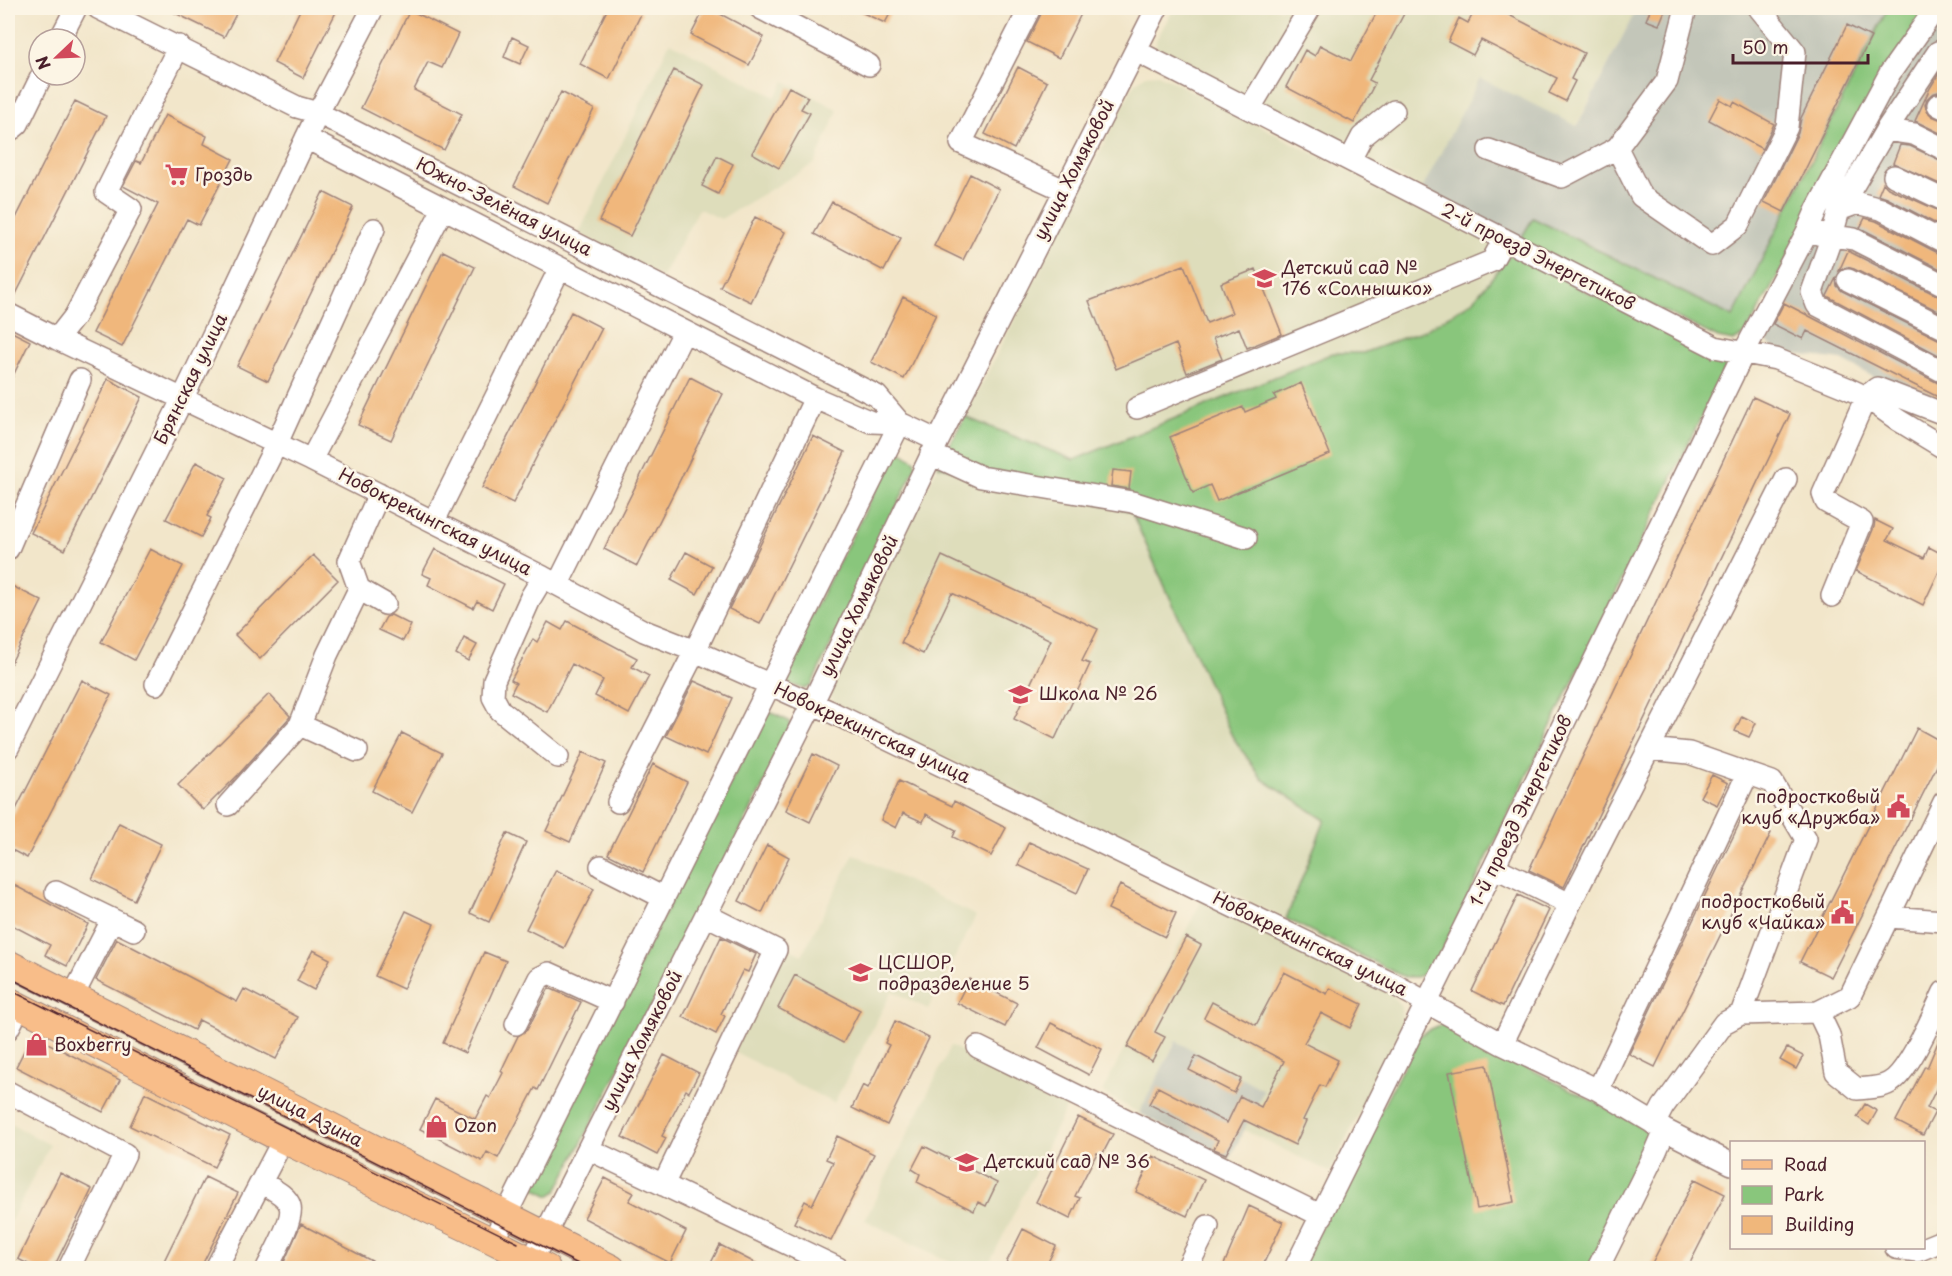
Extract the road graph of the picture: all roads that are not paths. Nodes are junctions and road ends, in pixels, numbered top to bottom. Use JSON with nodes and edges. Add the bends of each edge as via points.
{"nodes":[{"id":1,"x":76,"y":8,"type":"edge"},
{"id":2,"x":98,"y":8,"type":"edge"},
{"id":3,"x":373,"y":8,"type":"edge"},
{"id":4,"x":760,"y":8,"type":"edge"},
{"id":5,"x":1030,"y":8,"type":"edge"},
{"id":6,"x":1157,"y":8,"type":"edge"},
{"id":7,"x":1310,"y":8,"type":"edge"},
{"id":8,"x":1686,"y":8,"type":"edge"},
{"id":9,"x":1759,"y":8,"type":"edge"},
{"id":10,"x":1936,"y":8,"type":"edge"},
{"id":11,"x":66,"y":27,"type":"edge"},
{"id":12,"x":179,"y":46,"type":"junction"},
{"id":13,"x":1944,"y":50,"type":"edge"},
{"id":14,"x":1136,"y":51,"type":"junction"},
{"id":15,"x":869,"y":65,"type":"dead end"},
{"id":16,"x":36,"y":87,"type":"edge"},
{"id":17,"x":1250,"y":108,"type":"junction"},
{"id":18,"x":1394,"y":111,"type":"dead end"},
{"id":19,"x":318,"y":113,"type":"junction"},
{"id":20,"x":8,"y":129,"type":"edge"},
{"id":21,"x":1886,"y":130,"type":"junction"},
{"id":22,"x":306,"y":138,"type":"junction"},
{"id":23,"x":1617,"y":148,"type":"junction"},
{"id":24,"x":1489,"y":150,"type":"dead end"},
{"id":25,"x":1944,"y":150,"type":"edge"},
{"id":26,"x":1350,"y":160,"type":"junction"},
{"id":27,"x":1894,"y":176,"type":"dead end"},
{"id":28,"x":1064,"y":190,"type":"junction"},
{"id":29,"x":1944,"y":200,"type":"edge"},
{"id":30,"x":443,"y":209,"type":"junction"},
{"id":31,"x":1839,"y":210,"type":"junction"},
{"id":32,"x":374,"y":229,"type":"dead end"},
{"id":33,"x":1807,"y":232,"type":"junction"},
{"id":34,"x":1832,"y":236,"type":"junction"},
{"id":35,"x":1504,"y":239,"type":"junction"},
{"id":36,"x":1944,"y":242,"type":"edge"},
{"id":37,"x":560,"y":268,"type":"junction"},
{"id":38,"x":1848,"y":280,"type":"dead end"},
{"id":39,"x":1944,"y":285,"type":"edge"},
{"id":40,"x":8,"y":314,"type":"edge"},
{"id":41,"x":1944,"y":328,"type":"edge"},
{"id":42,"x":684,"y":332,"type":"junction"},
{"id":43,"x":57,"y":339,"type":"junction"},
{"id":44,"x":1744,"y":352,"type":"junction"},
{"id":45,"x":1944,"y":372,"type":"edge"},
{"id":46,"x":80,"y":380,"type":"dead end"},
{"id":47,"x":1866,"y":397,"type":"junction"},
{"id":48,"x":183,"y":398,"type":"junction"},
{"id":49,"x":815,"y":398,"type":"junction"},
{"id":50,"x":1137,"y":408,"type":"dead end"},
{"id":51,"x":1944,"y":414,"type":"edge"},
{"id":52,"x":900,"y":423,"type":"junction"},
{"id":53,"x":277,"y":443,"type":"junction"},
{"id":54,"x":935,"y":447,"type":"junction"},
{"id":55,"x":1944,"y":448,"type":"edge"},
{"id":56,"x":311,"y":459,"type":"junction"},
{"id":57,"x":1786,"y":479,"type":"dead end"},
{"id":58,"x":380,"y":494,"type":"junction"},
{"id":59,"x":434,"y":521,"type":"junction"},
{"id":60,"x":13,"y":522,"type":"edge"},
{"id":61,"x":1246,"y":538,"type":"dead end"},
{"id":62,"x":8,"y":549,"type":"edge"},
{"id":63,"x":550,"y":580,"type":"junction"},
{"id":64,"x":359,"y":589,"type":"junction"},
{"id":65,"x":1832,"y":597,"type":"dead end"},
{"id":66,"x":386,"y":604,"type":"dead end"},
{"id":67,"x":695,"y":651,"type":"junction"},
{"id":68,"x":156,"y":684,"type":"dead end"},
{"id":69,"x":770,"y":685,"type":"junction"},
{"id":70,"x":812,"y":704,"type":"junction"},
{"id":71,"x":300,"y":725,"type":"junction"},
{"id":72,"x":8,"y":748,"type":"edge"},
{"id":73,"x":1649,"y":748,"type":"junction"},
{"id":74,"x":357,"y":751,"type":"dead end"},
{"id":75,"x":558,"y":757,"type":"dead end"},
{"id":76,"x":1748,"y":773,"type":"junction"},
{"id":77,"x":618,"y":802,"type":"dead end"},
{"id":78,"x":1944,"y":802,"type":"edge"},
{"id":79,"x":228,"y":805,"type":"dead end"},
{"id":80,"x":601,"y":866,"type":"dead end"},
{"id":81,"x":1494,"y":867,"type":"junction"},
{"id":82,"x":56,"y":892,"type":"dead end"},
{"id":83,"x":664,"y":898,"type":"junction"},
{"id":84,"x":1570,"y":904,"type":"junction"},
{"id":85,"x":706,"y":915,"type":"junction"},
{"id":86,"x":1889,"y":917,"type":"junction"},
{"id":87,"x":112,"y":920,"type":"junction"},
{"id":88,"x":1944,"y":921,"type":"edge"},
{"id":89,"x":134,"y":930,"type":"dead end"},
{"id":90,"x":8,"y":963,"type":"edge"},
{"id":91,"x":1944,"y":992,"type":"edge"},
{"id":92,"x":73,"y":996,"type":"junction"},
{"id":93,"x":613,"y":1002,"type":"junction"},
{"id":94,"x":1426,"y":1002,"type":"junction"},
{"id":95,"x":14,"y":1003,"type":"edge"},
{"id":96,"x":1818,"y":1012,"type":"junction"},
{"id":97,"x":1741,"y":1014,"type":"junction"},
{"id":98,"x":516,"y":1024,"type":"dead end"},
{"id":99,"x":8,"y":1029,"type":"edge"},
{"id":100,"x":1502,"y":1044,"type":"junction"},
{"id":101,"x":978,"y":1047,"type":"dead end"},
{"id":102,"x":1598,"y":1090,"type":"junction"},
{"id":103,"x":8,"y":1092,"type":"edge"},
{"id":104,"x":1659,"y":1127,"type":"junction"},
{"id":105,"x":283,"y":1140,"type":"junction"},
{"id":106,"x":588,"y":1149,"type":"junction"},
{"id":107,"x":1730,"y":1163,"type":"edge"},
{"id":108,"x":261,"y":1182,"type":"junction"},
{"id":109,"x":663,"y":1185,"type":"junction"},
{"id":110,"x":506,"y":1216,"type":"junction"},
{"id":111,"x":1322,"y":1216,"type":"junction"},
{"id":112,"x":1208,"y":1226,"type":"dead end"},
{"id":113,"x":545,"y":1235,"type":"junction"},
{"id":114,"x":1944,"y":1240,"type":"edge"},
{"id":115,"x":493,"y":1241,"type":"junction"},
{"id":116,"x":1925,"y":1248,"type":"edge"},
{"id":117,"x":1903,"y":1249,"type":"edge"},
{"id":118,"x":1922,"y":1249,"type":"edge"},
{"id":119,"x":535,"y":1266,"type":"edge"},
{"id":120,"x":69,"y":1269,"type":"edge"},
{"id":121,"x":216,"y":1269,"type":"edge"},
{"id":122,"x":267,"y":1269,"type":"edge"},
{"id":123,"x":612,"y":1269,"type":"edge"},
{"id":124,"x":838,"y":1269,"type":"edge"},
{"id":125,"x":1187,"y":1269,"type":"edge"},
{"id":126,"x":1295,"y":1269,"type":"edge"},
{"id":127,"x":1598,"y":1269,"type":"edge"}],
"edges":[{"from":1,"to":11,"type":"street"},
{"from":2,"to":12,"type":"street","name":"Южно-Зелёная улица"},
{"from":3,"to":19,"type":"street","name":"Брянская улица"},
{"from":4,"to":15,"type":"street"},
{"from":5,"to":28,"type":"street","via":[[961,143]]},
{"from":6,"to":14,"type":"street","name":"улица Хомяковой"},
{"from":7,"to":17,"type":"street"},
{"from":8,"to":23,"type":"street","via":[[1667,81]]},
{"from":9,"to":23,"type":"street","via":[[1796,52],[1787,127],[1738,225],[1712,245],[1641,196]]},
{"from":10,"to":33,"type":"street","name":"1-й проезд Энергетиков","via":[[1890,73]]},
{"from":12,"to":19,"type":"street","name":"Южно-Зелёная улица","via":[[297,107]]},
{"from":12,"to":43,"type":"street","via":[[106,192],[131,208],[75,316]]},
{"from":13,"to":21,"type":"street","via":[[1938,52]]},
{"from":14,"to":17,"type":"street","name":"2-й проезд Энергетиков"},
{"from":14,"to":28,"type":"street","name":"улица Хомяковой"},
{"from":16,"to":20,"type":"street","via":[[18,124]]},
{"from":17,"to":26,"type":"street","name":"2-й проезд Энергетиков"},
{"from":18,"to":26,"type":"street","via":[[1362,137]]},
{"from":19,"to":22,"type":"street","name":"Брянская улица"},
{"from":19,"to":52,"type":"street","name":"Южно-Зелёная улица","via":[[877,396]]},
{"from":21,"to":25,"type":"street","via":[[1914,134]]},
{"from":21,"to":31,"type":"street"},
{"from":22,"to":30,"type":"street","name":"Южно-Зелёная улица"},
{"from":22,"to":48,"type":"street","name":"Брянская улица"},
{"from":23,"to":24,"type":"street","via":[[1562,177]]},
{"from":26,"to":35,"type":"street","name":"2-й проезд Энергетиков"},
{"from":27,"to":29,"type":"street"},
{"from":28,"to":54,"type":"street","name":"улица Хомяковой"},
{"from":30,"to":37,"type":"street","name":"Южно-Зелёная улица"},
{"from":30,"to":56,"type":"street"},
{"from":31,"to":34,"type":"street"},
{"from":31,"to":36,"type":"street","via":[[1858,203],[1881,209]]},
{"from":32,"to":53,"type":"street"},
{"from":33,"to":34,"type":"street"},
{"from":33,"to":44,"type":"street","name":"1-й проезд Энергетиков"},
{"from":34,"to":39,"type":"street","via":[[1854,239]]},
{"from":34,"to":45,"type":"street","via":[[1812,292],[1817,305]]},
{"from":35,"to":44,"type":"street","name":"2-й проезд Энергетиков","via":[[1715,347]]},
{"from":35,"to":50,"type":"street","via":[[1492,261]]},
{"from":37,"to":42,"type":"street","name":"Южно-Зелёная улица"},
{"from":37,"to":59,"type":"street"},
{"from":38,"to":41,"type":"street"},
{"from":40,"to":43,"type":"street","name":"Новокрекингская улица"},
{"from":42,"to":49,"type":"street","name":"Южно-Зелёная улица"},
{"from":42,"to":63,"type":"street"},
{"from":43,"to":48,"type":"street","name":"Новокрекингская улица"},
{"from":44,"to":47,"type":"street","name":"2-й проезд Энергетиков","via":[[1776,358]]},
{"from":44,"to":81,"type":"street","name":"1-й проезд Энергетиков"},
{"from":46,"to":60,"type":"street"},
{"from":47,"to":51,"type":"street","via":[[1877,388]]},
{"from":47,"to":55,"type":"street","name":"2-й проезд Энергетиков"},
{"from":47,"to":65,"type":"street","via":[[1823,494],[1826,502],[1862,522]]},
{"from":48,"to":53,"type":"street","name":"Новокрекингская улица"},
{"from":48,"to":72,"type":"street","name":"Брянская улица"},
{"from":49,"to":52,"type":"street","name":"Южно-Зелёная улица","via":[[871,422]]},
{"from":49,"to":67,"type":"street"},
{"from":52,"to":54,"type":"street","name":"Южно-Зелёная улица"},
{"from":52,"to":69,"type":"street"},
{"from":53,"to":56,"type":"street","name":"Новокрекингская улица"},
{"from":53,"to":68,"type":"street"},
{"from":54,"to":61,"type":"street","name":"Южно-Зелёная улица","via":[[981,477],[1132,501]]},
{"from":54,"to":70,"type":"street","name":"улица Хомяковой"},
{"from":56,"to":58,"type":"street","name":"Новокрекингская улица"},
{"from":57,"to":73,"type":"street"},
{"from":58,"to":59,"type":"street","name":"Новокрекингская улица"},
{"from":58,"to":64,"type":"street","via":[[349,561]]},
{"from":59,"to":63,"type":"street","name":"Новокрекингская улица"},
{"from":60,"to":62,"type":"street"},
{"from":63,"to":67,"type":"street","name":"Новокрекингская улица","via":[[644,631]]},
{"from":63,"to":75,"type":"street","via":[[531,597],[494,680],[493,697],[500,710]]},
{"from":64,"to":66,"type":"street"},
{"from":64,"to":71,"type":"street","via":[[327,655]]},
{"from":67,"to":69,"type":"street","name":"Новокрекингская улица"},
{"from":67,"to":77,"type":"street"},
{"from":69,"to":70,"type":"street","name":"Новокрекингская улица"},
{"from":69,"to":83,"type":"street"},
{"from":70,"to":85,"type":"street","name":"улица Хомяковой"},
{"from":70,"to":94,"type":"street","name":"Новокрекингская улица"},
{"from":71,"to":74,"type":"street"},
{"from":71,"to":79,"type":"street"},
{"from":73,"to":76,"type":"street","via":[[1689,753]]},
{"from":73,"to":84,"type":"street"},
{"from":76,"to":97,"type":"street","via":[[1772,782],[1806,839]]},
{"from":76,"to":102,"type":"street"},
{"from":78,"to":86,"type":"street"},
{"from":80,"to":83,"type":"street"},
{"from":81,"to":84,"type":"street"},
{"from":81,"to":94,"type":"street","name":"1-й проезд Энергетиков"},
{"from":82,"to":87,"type":"street"},
{"from":83,"to":93,"type":"street"},
{"from":84,"to":100,"type":"street"},
{"from":85,"to":106,"type":"street","name":"улица Хомяковой"},
{"from":85,"to":109,"type":"street","via":[[776,950]]},
{"from":86,"to":88,"type":"street"},
{"from":86,"to":96,"type":"street","via":[[1850,996]]},
{"from":87,"to":89,"type":"street"},
{"from":87,"to":92,"type":"street"},
{"from":90,"to":92,"type":"main road","name":"улица Азина"},
{"from":91,"to":96,"type":"street","via":[[1897,1077],[1888,1084],[1857,1089],[1836,1072]]},
{"from":92,"to":110,"type":"main road","name":"улица Азина"},
{"from":93,"to":98,"type":"street","via":[[549,973],[539,978]]},
{"from":93,"to":110,"type":"street"},
{"from":94,"to":100,"type":"street","name":"Новокрекингская улица"},
{"from":94,"to":111,"type":"street","name":"1-й проезд Энергетиков"},
{"from":95,"to":99,"type":"street"},
{"from":95,"to":105,"type":"main road","name":"улица Азина"},
{"from":96,"to":97,"type":"street"},
{"from":97,"to":104,"type":"street","via":[[1724,1023],[1663,1107]]},
{"from":100,"to":102,"type":"street","name":"Новокрекингская улица"},
{"from":101,"to":111,"type":"street"},
{"from":102,"to":104,"type":"street","name":"Новокрекингская улица"},
{"from":103,"to":120,"type":"street","via":[[125,1154]]},
{"from":104,"to":107,"type":"street","name":"Новокрекингская улица"},
{"from":104,"to":127,"type":"street","via":[[1656,1151]]},
{"from":105,"to":108,"type":"street"},
{"from":105,"to":115,"type":"main road","name":"улица Азина"},
{"from":106,"to":109,"type":"street"},
{"from":106,"to":113,"type":"street","name":"улица Хомяковой"},
{"from":108,"to":121,"type":"street"},
{"from":108,"to":122,"type":"street","via":[[290,1207],[290,1217]]},
{"from":109,"to":124,"type":"street"},
{"from":110,"to":113,"type":"main road","name":"улица Азина"},
{"from":110,"to":115,"type":"street"},
{"from":111,"to":126,"type":"street","name":"1-й проезд Энергетиков"},
{"from":112,"to":125,"type":"street"},
{"from":113,"to":119,"type":"street","name":"улица Хомяковой"},
{"from":113,"to":123,"type":"main road","name":"улица Азина"},
{"from":114,"to":116,"type":"street"},
{"from":115,"to":119,"type":"main road","name":"улица Азина"},
{"from":117,"to":118,"type":"street"}]}
